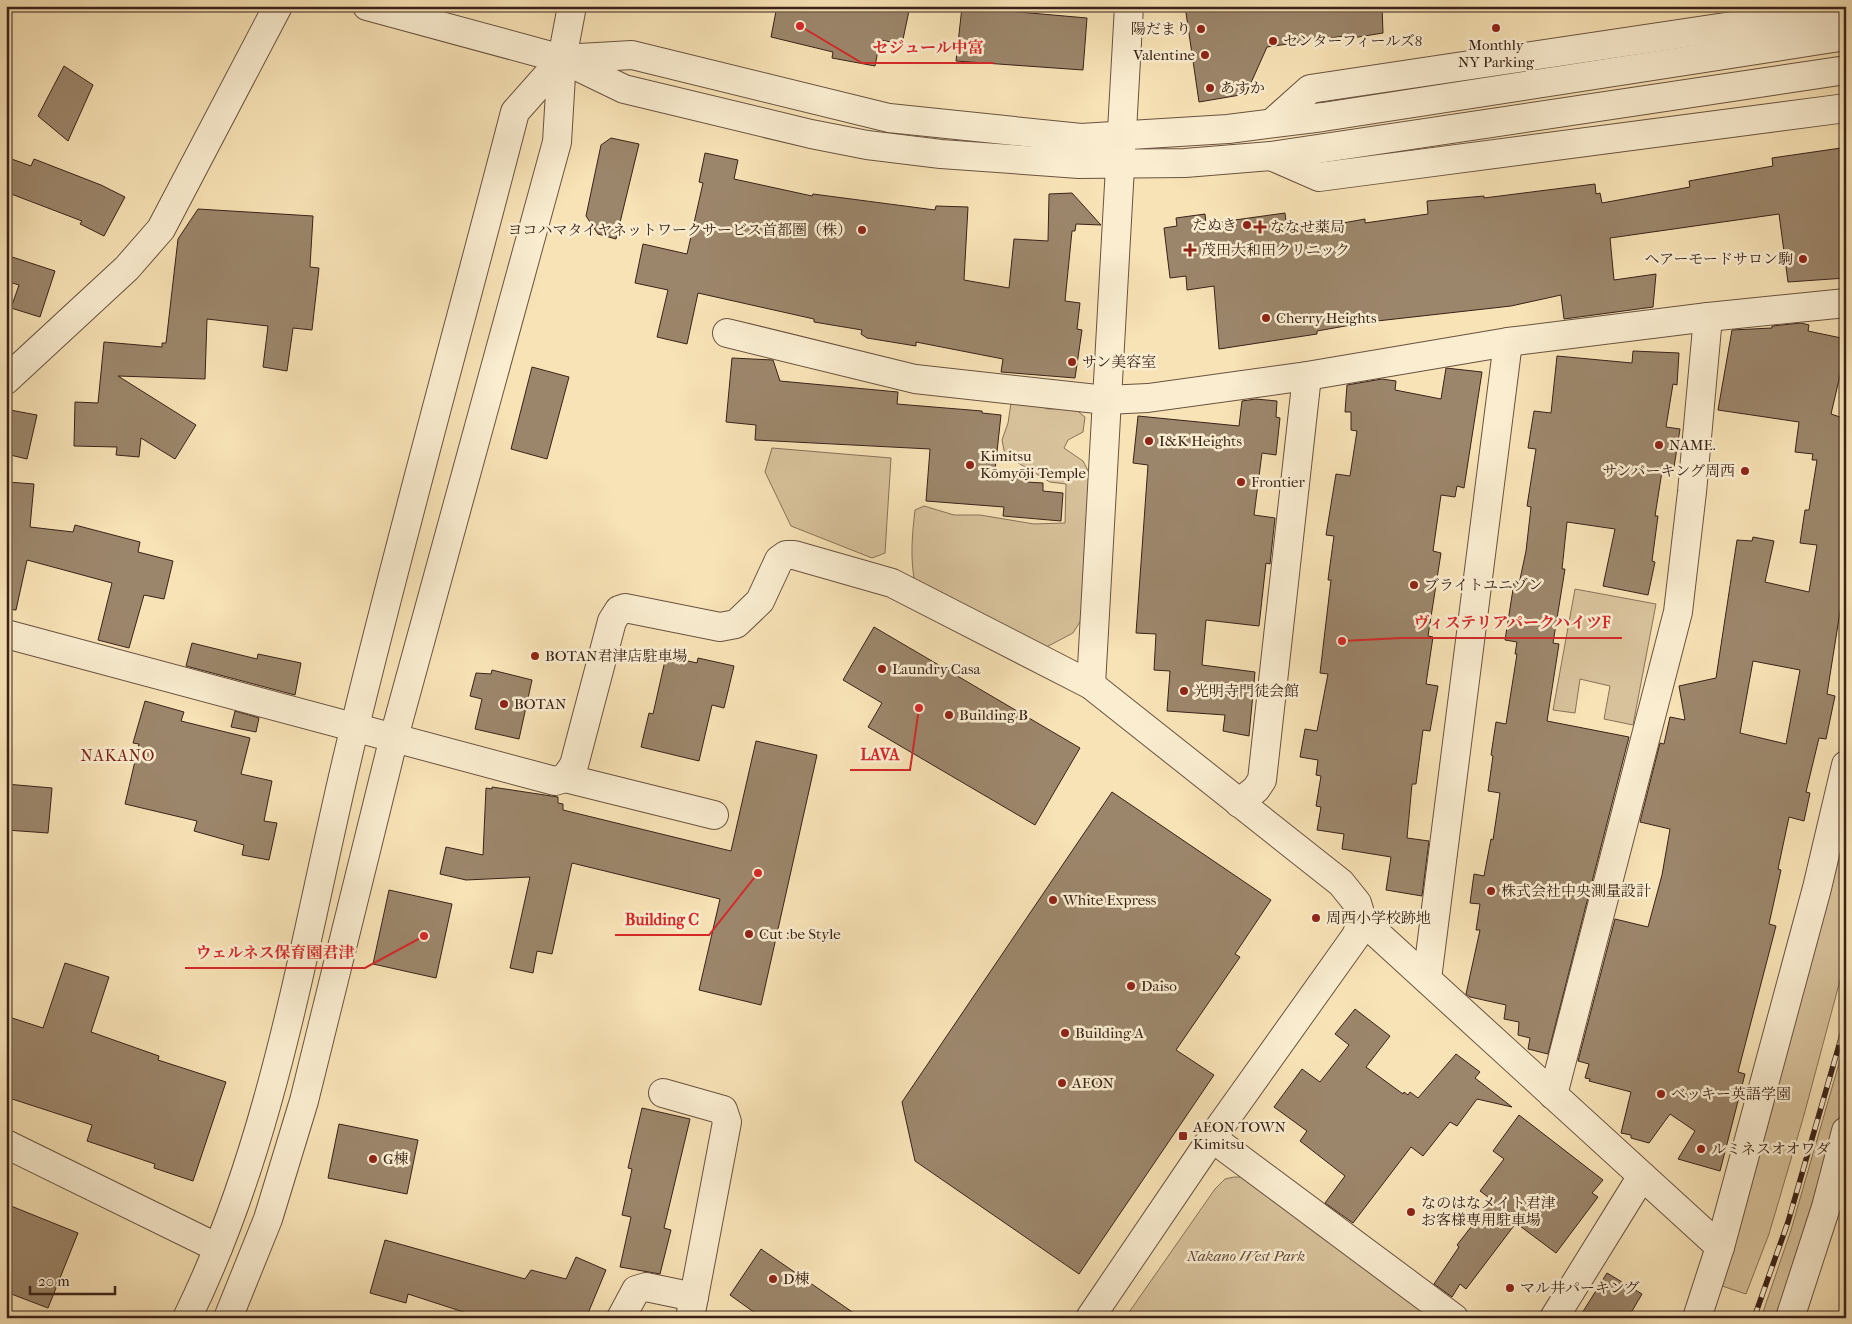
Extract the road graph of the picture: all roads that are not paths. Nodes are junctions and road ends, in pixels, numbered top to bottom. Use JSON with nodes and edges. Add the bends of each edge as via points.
{"nodes":[{"id":1,"x":278,"y":6,"type":"edge"},
{"id":2,"x":367,"y":6,"type":"edge"},
{"id":3,"x":572,"y":6,"type":"edge"},
{"id":4,"x":1129,"y":6,"type":"edge"},
{"id":5,"x":1846,"y":9,"type":"edge"},
{"id":6,"x":1846,"y":36,"type":"edge"},
{"id":7,"x":562,"y":59,"type":"junction"},
{"id":8,"x":1846,"y":70,"type":"edge"},
{"id":9,"x":1846,"y":108,"type":"edge"},
{"id":10,"x":1273,"y":122,"type":"junction"},
{"id":11,"x":1120,"y":150,"type":"junction"},
{"id":12,"x":1271,"y":156,"type":"junction"},
{"id":13,"x":1846,"y":303,"type":"edge"},
{"id":14,"x":1708,"y":317,"type":"junction"},
{"id":15,"x":727,"y":333,"type":"dead end"},
{"id":16,"x":1508,"y":342,"type":"junction"},
{"id":17,"x":1307,"y":376,"type":"junction"},
{"id":18,"x":6,"y":380,"type":"edge"},
{"id":19,"x":1106,"y":400,"type":"junction"},
{"id":20,"x":6,"y":634,"type":"edge"},
{"id":21,"x":1091,"y":685,"type":"junction"},
{"id":22,"x":355,"y":726,"type":"junction"},
{"id":23,"x":394,"y":737,"type":"junction"},
{"id":24,"x":1846,"y":765,"type":"edge"},
{"id":25,"x":565,"y":778,"type":"junction"},
{"id":26,"x":1239,"y":803,"type":"junction"},
{"id":27,"x":714,"y":815,"type":"dead end"},
{"id":28,"x":1362,"y":920,"type":"junction"},
{"id":29,"x":1427,"y":979,"type":"junction"},
{"id":30,"x":663,"y":1093,"type":"dead end"},
{"id":31,"x":1553,"y":1095,"type":"junction"},
{"id":32,"x":1846,"y":1131,"type":"edge"},
{"id":33,"x":1212,"y":1138,"type":"junction"},
{"id":34,"x":6,"y":1144,"type":"edge"},
{"id":35,"x":1642,"y":1176,"type":"junction"},
{"id":36,"x":1720,"y":1247,"type":"junction"},
{"id":37,"x":218,"y":1248,"type":"junction"},
{"id":38,"x":692,"y":1307,"type":"edge"},
{"id":39,"x":187,"y":1318,"type":"edge"},
{"id":40,"x":228,"y":1318,"type":"edge"},
{"id":41,"x":621,"y":1318,"type":"edge"},
{"id":42,"x":1090,"y":1318,"type":"edge"},
{"id":43,"x":1454,"y":1318,"type":"edge"},
{"id":44,"x":1554,"y":1318,"type":"edge"},
{"id":45,"x":1697,"y":1318,"type":"edge"},
{"id":46,"x":1790,"y":1318,"type":"edge"}],
"edges":[{"from":1,"to":18,"type":"street","via":[[161,229],[128,268]]},
{"from":2,"to":7,"type":"street"},
{"from":3,"to":7,"type":"street"},
{"from":4,"to":11,"type":"street"},
{"from":5,"to":10,"type":"street","via":[[1310,89]]},
{"from":6,"to":10,"type":"street"},
{"from":7,"to":11,"type":"street","via":[[632,55],[889,118],[1080,138]]},
{"from":7,"to":11,"type":"street","via":[[624,89],[811,134],[941,154],[1031,162]]},
{"from":7,"to":22,"type":"street","via":[[515,112]]},
{"from":7,"to":23,"type":"street","via":[[557,142]]},
{"from":8,"to":12,"type":"street"},
{"from":9,"to":12,"type":"street","via":[[1319,176]]},
{"from":10,"to":11,"type":"street"},
{"from":11,"to":12,"type":"street","via":[[1185,163]]},
{"from":11,"to":19,"type":"street"},
{"from":13,"to":14,"type":"street"},
{"from":14,"to":16,"type":"street"},
{"from":14,"to":31,"type":"street","via":[[1678,612]]},
{"from":15,"to":19,"type":"street","via":[[915,379]]},
{"from":16,"to":17,"type":"street"},
{"from":16,"to":29,"type":"street"},
{"from":17,"to":19,"type":"street","via":[[1148,398]]},
{"from":17,"to":26,"type":"street","via":[[1262,780]]},
{"from":19,"to":21,"type":"street"},
{"from":20,"to":22,"type":"street"},
{"from":21,"to":25,"type":"street","via":[[892,583],[786,555],[779,560],[760,601],[736,624],[720,626],[625,608],[619,610],[612,621],[574,765]]},
{"from":21,"to":26,"type":"street"},
{"from":22,"to":23,"type":"street"},
{"from":22,"to":37,"type":"street","via":[[271,1092]]},
{"from":23,"to":25,"type":"street","via":[[556,781]]},
{"from":23,"to":40,"type":"street","via":[[304,1101],[268,1219]]},
{"from":24,"to":36,"type":"street","via":[[1818,888]]},
{"from":25,"to":27,"type":"street"},
{"from":26,"to":28,"type":"street","via":[[1341,883],[1357,903]]},
{"from":28,"to":29,"type":"street"},
{"from":28,"to":33,"type":"street","via":[[1356,936]]},
{"from":29,"to":31,"type":"street"},
{"from":30,"to":38,"type":"street","via":[[723,1110],[727,1122]]},
{"from":31,"to":35,"type":"street"},
{"from":32,"to":46,"type":"street","via":[[1826,1207]]},
{"from":33,"to":42,"type":"street"},
{"from":33,"to":43,"type":"street"},
{"from":34,"to":37,"type":"street"},
{"from":35,"to":36,"type":"street"},
{"from":35,"to":44,"type":"street"},
{"from":36,"to":45,"type":"street"},
{"from":37,"to":39,"type":"street"},
{"from":38,"to":41,"type":"street","via":[[646,1287],[636,1290]]}]}
